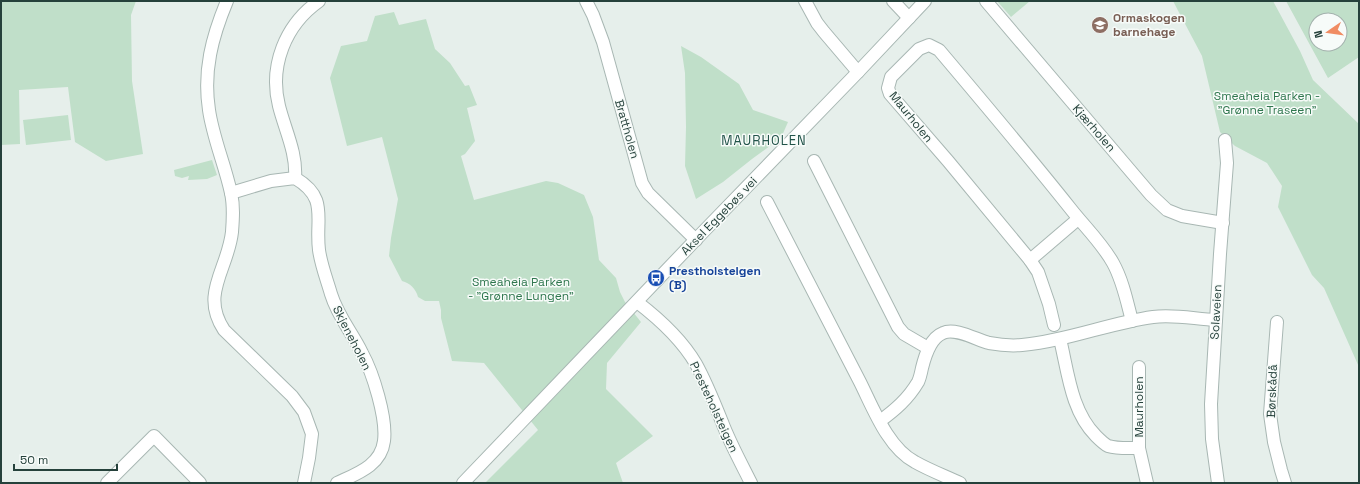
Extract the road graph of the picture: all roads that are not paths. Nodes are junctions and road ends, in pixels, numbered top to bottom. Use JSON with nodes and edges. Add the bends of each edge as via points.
{"nodes":[{"id":1,"x":227,"y":1,"type":"edge"},
{"id":2,"x":319,"y":1,"type":"edge"},
{"id":3,"x":586,"y":1,"type":"edge"},
{"id":4,"x":805,"y":1,"type":"edge"},
{"id":5,"x":892,"y":1,"type":"edge"},
{"id":6,"x":925,"y":1,"type":"edge"},
{"id":7,"x":986,"y":1,"type":"edge"},
{"id":8,"x":909,"y":18,"type":"junction"},
{"id":9,"x":858,"y":72,"type":"junction"},
{"id":10,"x":1225,"y":140,"type":"dead end"},
{"id":11,"x":814,"y":161,"type":"dead end"},
{"id":12,"x":295,"y":178,"type":"junction"},
{"id":13,"x":231,"y":193,"type":"junction"},
{"id":14,"x":767,"y":202,"type":"dead end"},
{"id":15,"x":1078,"y":220,"type":"junction"},
{"id":16,"x":1222,"y":223,"type":"junction"},
{"id":17,"x":696,"y":240,"type":"junction"},
{"id":18,"x":1030,"y":260,"type":"junction"},
{"id":19,"x":637,"y":302,"type":"junction"},
{"id":20,"x":1216,"y":320,"type":"junction"},
{"id":21,"x":1132,"y":321,"type":"junction"},
{"id":22,"x":1277,"y":322,"type":"dead end"},
{"id":23,"x":1054,"y":325,"type":"dead end"},
{"id":24,"x":1060,"y":339,"type":"junction"},
{"id":25,"x":928,"y":348,"type":"junction"},
{"id":26,"x":1139,"y":367,"type":"dead end"},
{"id":27,"x":880,"y":421,"type":"junction"},
{"id":28,"x":1139,"y":448,"type":"junction"},
{"id":29,"x":107,"y":483,"type":"edge"},
{"id":30,"x":200,"y":483,"type":"edge"},
{"id":31,"x":304,"y":483,"type":"edge"},
{"id":32,"x":337,"y":483,"type":"edge"},
{"id":33,"x":462,"y":483,"type":"edge"},
{"id":34,"x":751,"y":483,"type":"edge"},
{"id":35,"x":960,"y":483,"type":"edge"},
{"id":36,"x":1147,"y":483,"type":"edge"},
{"id":37,"x":1218,"y":483,"type":"edge"},
{"id":38,"x":1285,"y":483,"type":"edge"}],
"edges":[{"from":1,"to":13,"type":"street","via":[[213,41],[207,88],[209,111]]},
{"from":2,"to":12,"type":"street","via":[[304,13],[289,34],[279,54],[276,75],[279,106],[295,162]]},
{"from":3,"to":17,"type":"street","name":"Brattholen","via":[[603,42],[642,183],[648,193]]},
{"from":4,"to":9,"type":"street","via":[[817,23]]},
{"from":5,"to":8,"type":"street"},
{"from":6,"to":8,"type":"street","name":"Aksel Eggebøs vei"},
{"from":7,"to":16,"type":"street","name":"Kjærholen","via":[[1151,195],[1167,210],[1182,216]]},
{"from":8,"to":9,"type":"street","name":"Aksel Eggebøs vei"},
{"from":9,"to":17,"type":"street","name":"Aksel Eggebøs vei"},
{"from":10,"to":16,"type":"street","name":"Solaveien","via":[[1227,164]]},
{"from":11,"to":25,"type":"street","via":[[898,328]]},
{"from":12,"to":13,"type":"street","via":[[271,181]]},
{"from":12,"to":32,"type":"street","name":"Skjeneholen","via":[[309,187],[317,201],[320,251],[332,299],[362,353],[380,402],[384,428],[382,449],[375,462]]},
{"from":13,"to":31,"type":"street","via":[[231,240],[214,293],[218,321],[224,330],[292,396],[304,412],[312,434]]},
{"from":14,"to":27,"type":"street"},
{"from":15,"to":18,"type":"street"},
{"from":15,"to":18,"type":"street","name":"Maurholen","via":[[939,50],[929,45],[919,49],[891,77],[888,88],[890,94]]},
{"from":15,"to":21,"type":"street","name":"Maurholen","via":[[1100,243],[1113,263]]},
{"from":16,"to":20,"type":"street","name":"Solaveien"},
{"from":17,"to":19,"type":"street","name":"Aksel Eggebøs vei"},
{"from":18,"to":23,"type":"street","name":"Maurholen","via":[[1038,272]]},
{"from":19,"to":33,"type":"street","name":"Aksel Eggebøs vei"},
{"from":19,"to":34,"type":"street","name":"Presteholsteigen","via":[[674,336],[695,362]]},
{"from":20,"to":21,"type":"street","via":[[1160,316]]},
{"from":20,"to":37,"type":"street","name":"Solaveien","via":[[1212,439]]},
{"from":21,"to":24,"type":"street"},
{"from":22,"to":38,"type":"street","name":"Børskådå","via":[[1270,414],[1274,442]]},
{"from":24,"to":25,"type":"street","via":[[1010,346],[988,343],[952,331],[937,336]]},
{"from":24,"to":28,"type":"street","name":"Maurholen","via":[[1071,387],[1083,421],[1107,445]]},
{"from":25,"to":27,"type":"street","via":[[919,381],[905,400]]},
{"from":26,"to":28,"type":"street","name":"Maurholen"},
{"from":27,"to":35,"type":"street","via":[[901,452],[914,462]]},
{"from":28,"to":36,"type":"street","name":"Maurholen"},
{"from":29,"to":30,"type":"street","via":[[154,436]]}]}
